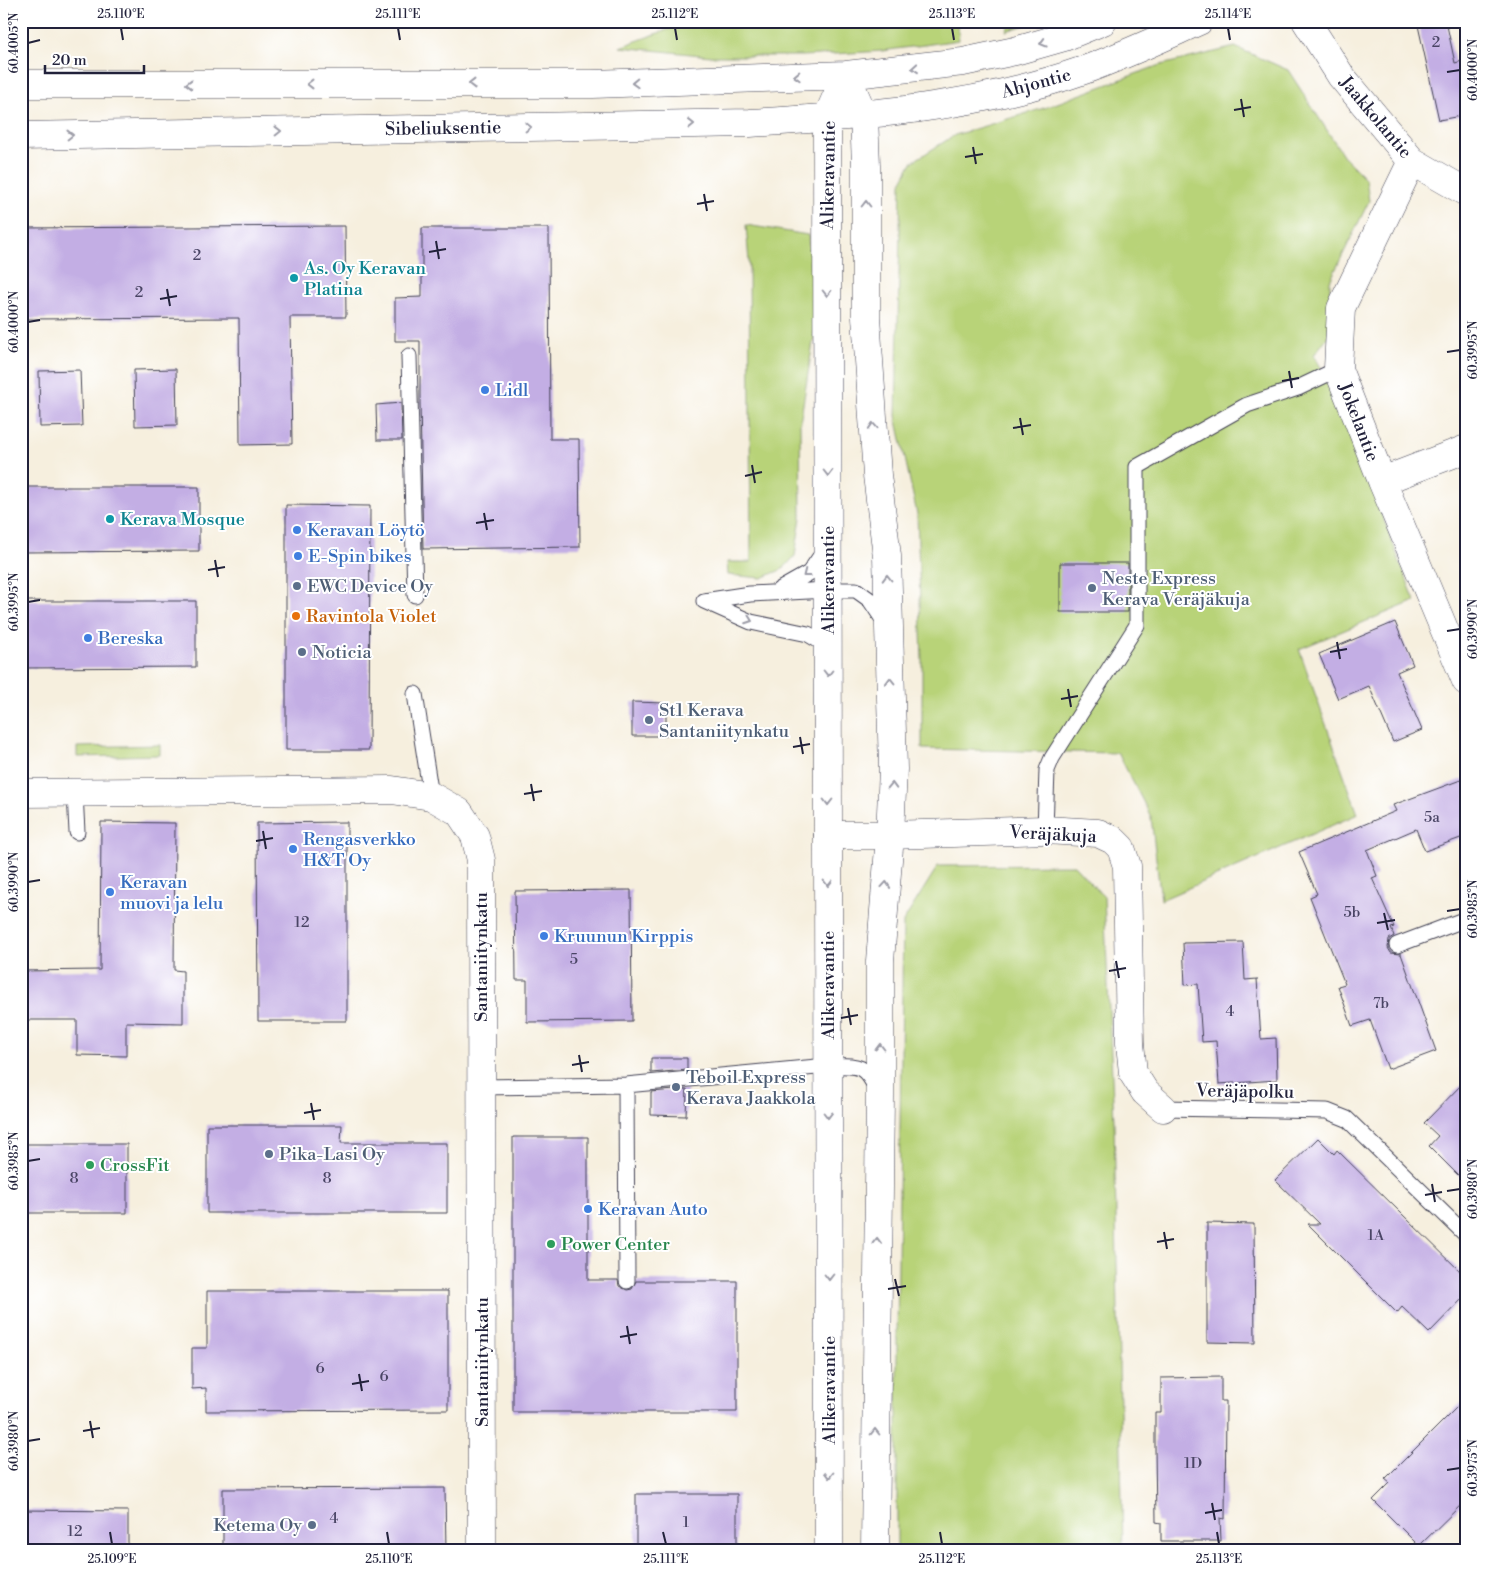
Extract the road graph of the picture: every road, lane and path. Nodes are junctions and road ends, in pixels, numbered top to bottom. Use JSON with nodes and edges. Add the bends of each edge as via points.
{"nodes":[{"id":1,"x":1103,"y":21,"type":"edge"},
{"id":2,"x":1199,"y":21,"type":"edge"},
{"id":3,"x":1306,"y":21,"type":"edge"},
{"id":4,"x":846,"y":75,"type":"junction"},
{"id":5,"x":21,"y":84,"type":"edge"},
{"id":6,"x":864,"y":116,"type":"junction"},
{"id":7,"x":827,"y":118,"type":"junction"},
{"id":8,"x":21,"y":136,"type":"edge"},
{"id":9,"x":1412,"y":161,"type":"junction"},
{"id":10,"x":1466,"y":192,"type":"edge"},
{"id":11,"x":410,"y":356,"type":"dead end"},
{"id":12,"x":1338,"y":369,"type":"junction"},
{"id":13,"x":1466,"y":449,"type":"edge"},
{"id":14,"x":1382,"y":481,"type":"junction"},
{"id":15,"x":828,"y":545,"type":"junction"},
{"id":16,"x":828,"y":590,"type":"junction"},
{"id":17,"x":774,"y":593,"type":"junction"},
{"id":18,"x":414,"y":595,"type":"dead end"},
{"id":19,"x":888,"y":626,"type":"junction"},
{"id":20,"x":828,"y":646,"type":"junction"},
{"id":21,"x":1466,"y":681,"type":"edge"},
{"id":22,"x":415,"y":694,"type":"dead end"},
{"id":23,"x":21,"y":793,"type":"edge"},
{"id":24,"x":75,"y":793,"type":"junction"},
{"id":25,"x":431,"y":796,"type":"junction"},
{"id":26,"x":1045,"y":830,"type":"junction"},
{"id":27,"x":76,"y":832,"type":"dead end"},
{"id":28,"x":828,"y":834,"type":"junction"},
{"id":29,"x":890,"y":835,"type":"junction"},
{"id":30,"x":1466,"y":919,"type":"edge"},
{"id":31,"x":1397,"y":945,"type":"dead end"},
{"id":32,"x":828,"y":1066,"type":"junction"},
{"id":33,"x":626,"y":1085,"type":"junction"},
{"id":34,"x":481,"y":1087,"type":"junction"},
{"id":35,"x":880,"y":1096,"type":"junction"},
{"id":36,"x":1163,"y":1108,"type":"joint"},
{"id":37,"x":1466,"y":1235,"type":"edge"},
{"id":38,"x":627,"y":1281,"type":"dead end"},
{"id":39,"x":482,"y":1551,"type":"edge"},
{"id":40,"x":829,"y":1551,"type":"edge"},
{"id":41,"x":874,"y":1551,"type":"edge"}],
"edges":[{"from":1,"to":4,"type":"main road","name":"Ahjontie","one_way":true,"via":[[1064,37],[963,62]]},
{"from":2,"to":6,"type":"main road","name":"Ahjontie","via":[[1083,70],[1022,88],[915,110]]},
{"from":3,"to":9,"type":"main road","name":"Jaakkolantie","via":[[1341,76]]},
{"from":4,"to":5,"type":"main road","one_way":true,"via":[[593,84]]},
{"from":4,"to":6,"type":"main road","name":"Alikeravantie"},
{"from":4,"to":7,"type":"main road","name":"Alikeravantie"},
{"from":6,"to":7,"type":"main road","name":"Sibeliuksentie"},
{"from":19,"to":6,"type":"main road","name":"Alikeravantie","one_way":true,"via":[[887,556],[876,475],[866,317]]},
{"from":8,"to":7,"type":"main road","name":"Sibeliuksentie","one_way":true,"via":[[740,123]]},
{"from":7,"to":15,"type":"main road","name":"Alikeravantie","one_way":true},
{"from":9,"to":10,"type":"main road","name":"Jaakkolantie"},
{"from":9,"to":12,"type":"main road","name":"Jokelantie","via":[[1341,308]]},
{"from":11,"to":18,"type":"lane"},
{"from":12,"to":14,"type":"main road","name":"Jokelantie"},
{"from":12,"to":26,"type":"lane","via":[[1298,388],[1247,406],[1137,467],[1137,625],[1052,758],[1047,770]]},
{"from":13,"to":14,"type":"main road"},
{"from":14,"to":21,"type":"main road","name":"Jokelantie"},
{"from":15,"to":16,"type":"main road","name":"Alikeravantie"},
{"from":15,"to":17,"type":"lane","one_way":true,"via":[[810,573]]},
{"from":16,"to":17,"type":"lane"},
{"from":16,"to":19,"type":"lane","via":[[856,590],[870,600]]},
{"from":16,"to":20,"type":"main road","name":"Alikeravantie"},
{"from":17,"to":20,"type":"lane","one_way":true,"via":[[704,601],[751,622],[808,634]]},
{"from":29,"to":19,"type":"main road","name":"Alikeravantie","one_way":true,"via":[[893,769]]},
{"from":20,"to":28,"type":"main road","name":"Alikeravantie","one_way":true},
{"from":22,"to":25,"type":"lane"},
{"from":23,"to":24,"type":"main road","name":"Santaniitynkatu"},
{"from":24,"to":25,"type":"main road","name":"Santaniitynkatu","via":[[392,790]]},
{"from":24,"to":27,"type":"lane"},
{"from":25,"to":34,"type":"main road","name":"Santaniitynkatu","via":[[459,812],[475,836],[481,860]]},
{"from":26,"to":29,"type":"main road","name":"Veräjäkuja"},
{"from":26,"to":36,"type":"main road","name":"Veräjäkuja","via":[[1098,833],[1121,848],[1127,866],[1132,1073],[1145,1092]]},
{"from":28,"to":29,"type":"main road","name":"Veräjäkuja"},
{"from":28,"to":32,"type":"main road","name":"Alikeravantie","one_way":true},
{"from":35,"to":29,"type":"main road","name":"Alikeravantie","one_way":true,"via":[[880,961]]},
{"from":30,"to":31,"type":"lane"},
{"from":32,"to":33,"type":"lane"},
{"from":32,"to":35,"type":"lane","via":[[856,1066],[869,1074]]},
{"from":32,"to":40,"type":"main road","name":"Alikeravantie","one_way":true},
{"from":33,"to":34,"type":"lane"},
{"from":33,"to":38,"type":"lane"},
{"from":34,"to":39,"type":"main road","name":"Santaniitynkatu"},
{"from":41,"to":35,"type":"main road","name":"Alikeravantie","one_way":true},
{"from":36,"to":37,"type":"lane","name":"Veräjäpolku","via":[[1327,1111],[1347,1119]]}]}
